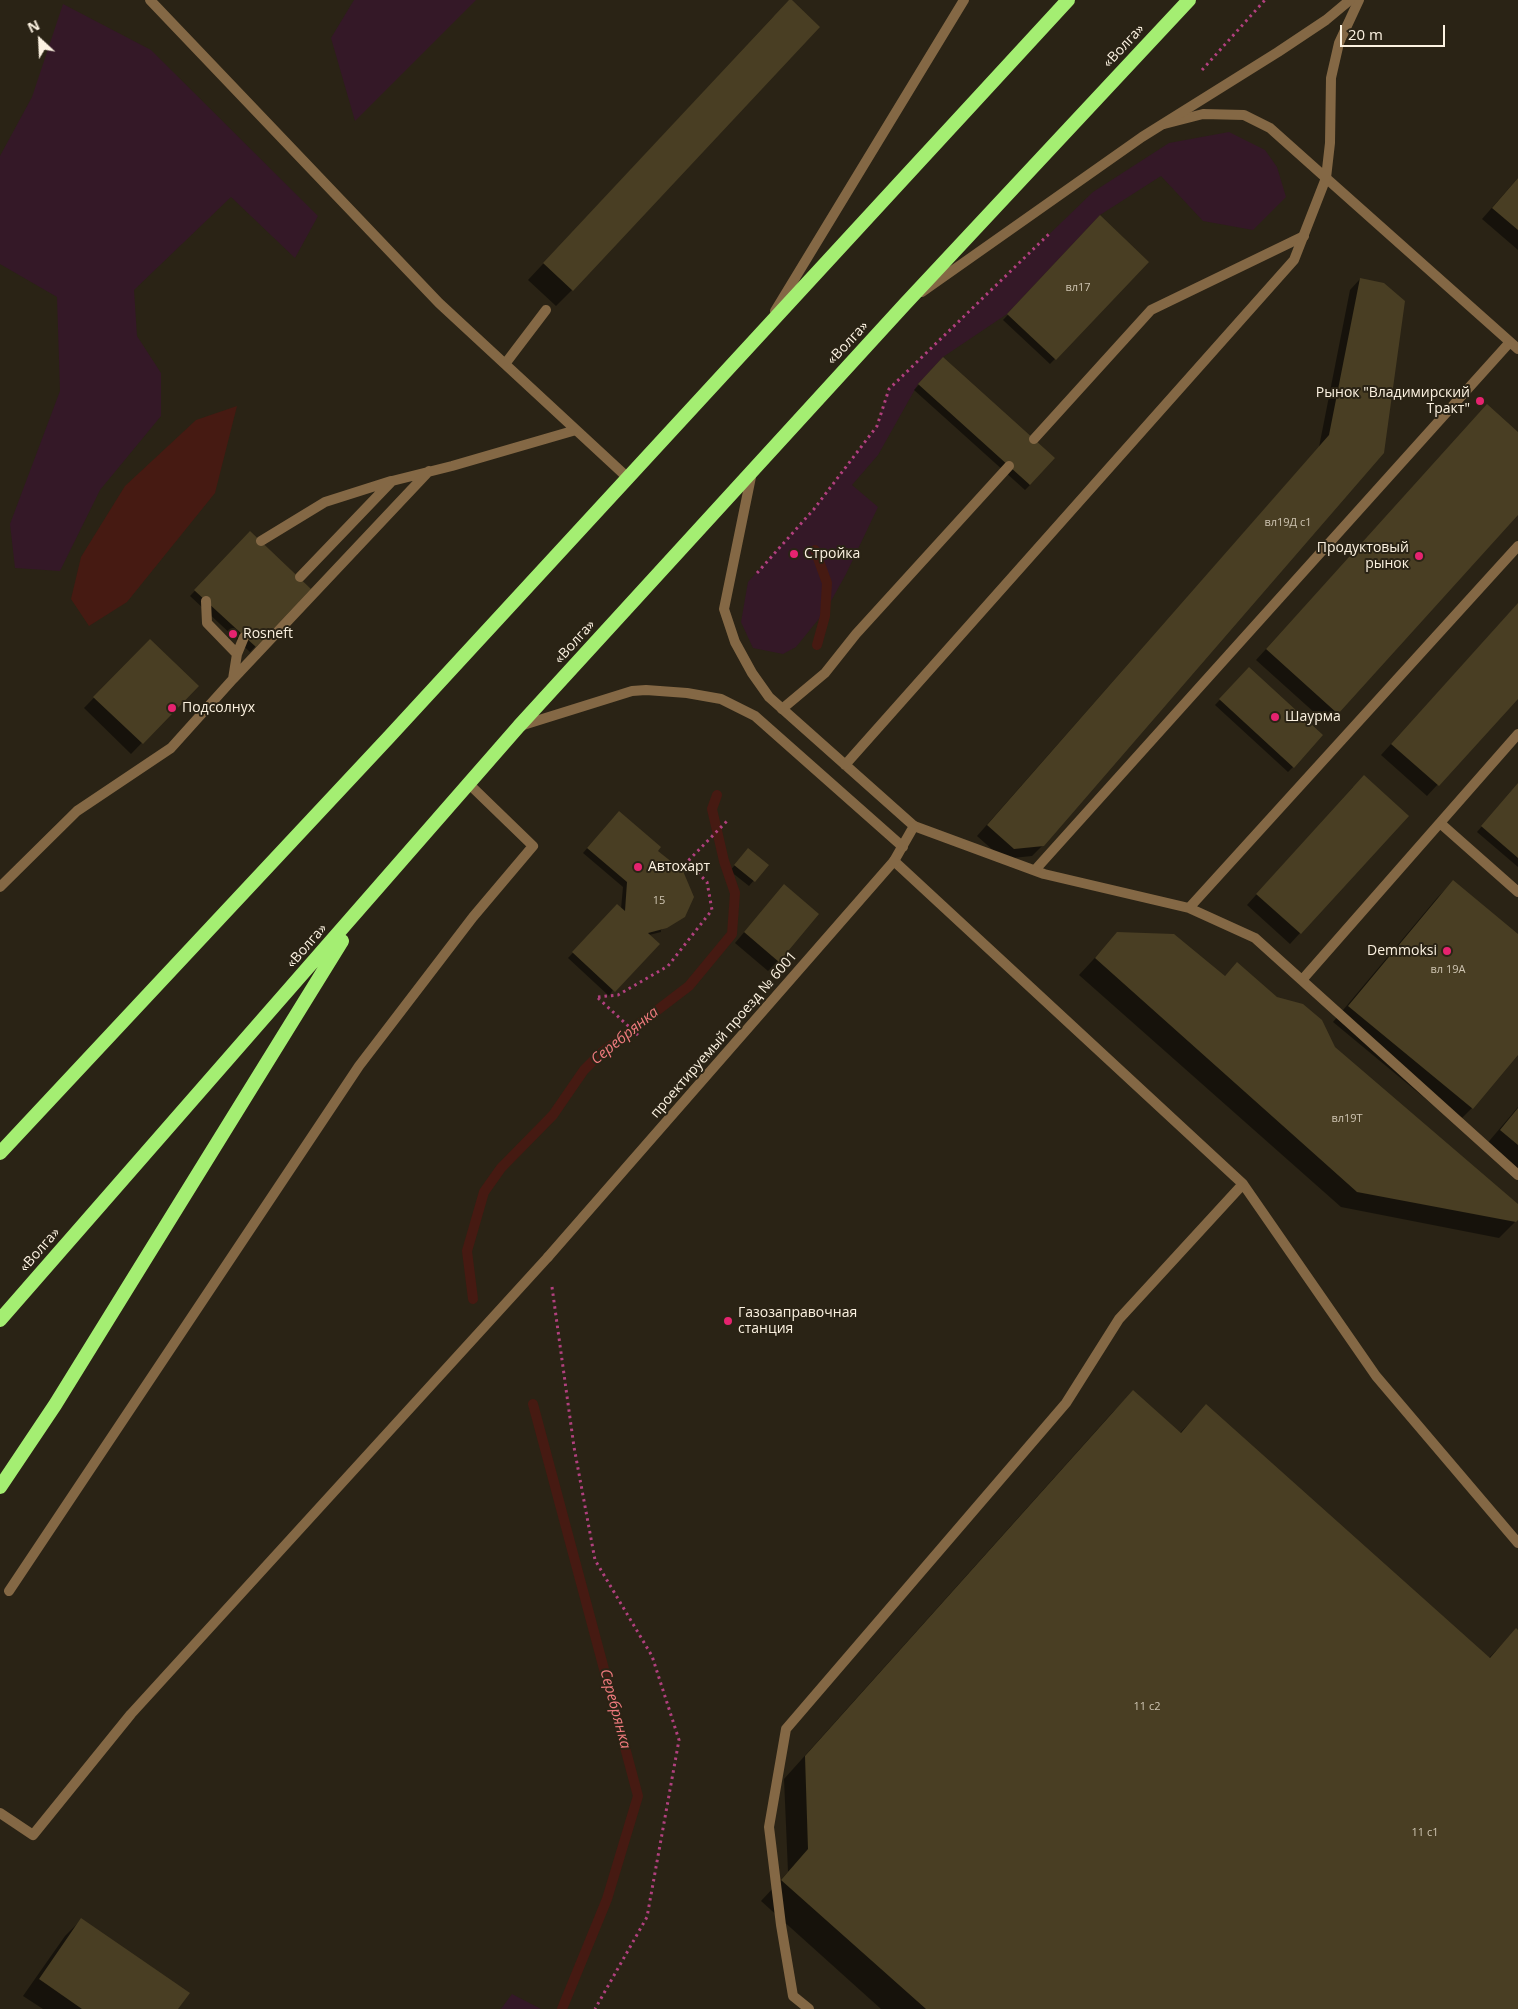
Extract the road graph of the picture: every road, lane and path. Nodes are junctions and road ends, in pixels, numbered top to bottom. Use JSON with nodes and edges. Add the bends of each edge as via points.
{"nodes":[{"id":1,"x":150,"y":0,"type":"edge"},
{"id":2,"x":964,"y":0,"type":"edge"},
{"id":3,"x":1068,"y":0,"type":"edge"},
{"id":4,"x":1189,"y":0,"type":"edge"},
{"id":5,"x":1264,"y":0,"type":"edge"},
{"id":6,"x":1350,"y":0,"type":"edge"},
{"id":7,"x":1359,"y":0,"type":"edge"},
{"id":8,"x":1200,"y":72,"type":"dead end"},
{"id":9,"x":1161,"y":125,"type":"junction"},
{"id":10,"x":1326,"y":178,"type":"junction"},
{"id":11,"x":1058,"y":226,"type":"dead end"},
{"id":12,"x":1304,"y":236,"type":"junction"},
{"id":13,"x":905,"y":304,"type":"junction"},
{"id":14,"x":546,"y":310,"type":"dead end"},
{"id":15,"x":761,"y":334,"type":"junction"},
{"id":16,"x":1510,"y":342,"type":"junction"},
{"id":17,"x":1518,"y":349,"type":"edge"},
{"id":18,"x":505,"y":364,"type":"junction"},
{"id":19,"x":576,"y":430,"type":"junction"},
{"id":20,"x":1034,"y":439,"type":"dead end"},
{"id":21,"x":1009,"y":466,"type":"dead end"},
{"id":22,"x":429,"y":471,"type":"junction"},
{"id":23,"x":752,"y":472,"type":"junction"},
{"id":24,"x":628,"y":478,"type":"junction"},
{"id":25,"x":392,"y":481,"type":"junction"},
{"id":26,"x":261,"y":542,"type":"dead end"},
{"id":27,"x":1518,"y":546,"type":"edge"},
{"id":28,"x":755,"y":575,"type":"dead end"},
{"id":29,"x":300,"y":576,"type":"dead end"},
{"id":30,"x":206,"y":601,"type":"dead end"},
{"id":31,"x":244,"y":637,"type":"dead end"},
{"id":32,"x":237,"y":654,"type":"junction"},
{"id":33,"x":232,"y":679,"type":"junction"},
{"id":34,"x":782,"y":709,"type":"junction"},
{"id":35,"x":519,"y":726,"type":"junction"},
{"id":36,"x":1517,"y":737,"type":"edge"},
{"id":37,"x":845,"y":765,"type":"junction"},
{"id":38,"x":470,"y":784,"type":"junction"},
{"id":39,"x":727,"y":821,"type":"dead end"},
{"id":40,"x":1440,"y":823,"type":"junction"},
{"id":41,"x":914,"y":826,"type":"junction"},
{"id":42,"x":903,"y":847,"type":"junction"},
{"id":43,"x":894,"y":861,"type":"junction"},
{"id":44,"x":1035,"y":870,"type":"junction"},
{"id":45,"x":0,"y":887,"type":"edge"},
{"id":46,"x":1518,"y":892,"type":"edge"},
{"id":47,"x":362,"y":908,"type":"junction"},
{"id":48,"x":1189,"y":908,"type":"junction"},
{"id":49,"x":1302,"y":980,"type":"junction"},
{"id":50,"x":639,"y":1036,"type":"dead end"},
{"id":51,"x":0,"y":1153,"type":"edge"},
{"id":52,"x":1518,"y":1175,"type":"edge"},
{"id":53,"x":1244,"y":1184,"type":"junction"},
{"id":54,"x":548,"y":1257,"type":"junction"},
{"id":55,"x":0,"y":1320,"type":"edge"},
{"id":56,"x":0,"y":1488,"type":"edge"},
{"id":57,"x":1518,"y":1543,"type":"edge"},
{"id":58,"x":9,"y":1592,"type":"dead end"},
{"id":59,"x":0,"y":1813,"type":"edge"},
{"id":60,"x":595,"y":2009,"type":"edge"},
{"id":61,"x":809,"y":2009,"type":"edge"}],
"edges":[{"from":1,"to":18,"type":"street","via":[[439,303]]},
{"from":2,"to":15,"type":"street"},
{"from":3,"to":15,"type":"highway"},
{"from":4,"to":13,"type":"highway","name":"«Волга»"},
{"from":5,"to":8,"type":"path"},
{"from":6,"to":9,"type":"street","via":[[1278,52]]},
{"from":7,"to":10,"type":"street","via":[[1340,43],[1331,78]]},
{"from":9,"to":10,"type":"street","via":[[1203,114],[1244,115],[1270,128]]},
{"from":9,"to":13,"type":"street"},
{"from":10,"to":12,"type":"street"},
{"from":10,"to":16,"type":"street"},
{"from":11,"to":28,"type":"path","via":[[890,390],[877,426],[814,509]]},
{"from":12,"to":20,"type":"street","via":[[1151,310]]},
{"from":12,"to":37,"type":"street","via":[[1294,260]]},
{"from":13,"to":23,"type":"highway","name":"«Волга»"},
{"from":14,"to":18,"type":"street"},
{"from":15,"to":24,"type":"highway"},
{"from":16,"to":17,"type":"street"},
{"from":16,"to":44,"type":"street"},
{"from":18,"to":19,"type":"street"},
{"from":19,"to":22,"type":"street"},
{"from":19,"to":24,"type":"street"},
{"from":21,"to":34,"type":"street","via":[[856,634],[825,673]]},
{"from":22,"to":25,"type":"street"},
{"from":22,"to":33,"type":"street"},
{"from":23,"to":34,"type":"street","via":[[724,609],[735,642],[752,674]]},
{"from":23,"to":35,"type":"highway","name":"«Волга»"},
{"from":24,"to":51,"type":"highway"},
{"from":25,"to":26,"type":"street","via":[[325,502]]},
{"from":25,"to":29,"type":"street"},
{"from":27,"to":48,"type":"street"},
{"from":30,"to":32,"type":"street","via":[[207,623]]},
{"from":31,"to":32,"type":"street"},
{"from":32,"to":33,"type":"street"},
{"from":33,"to":45,"type":"street","via":[[171,748],[77,812]]},
{"from":34,"to":37,"type":"street"},
{"from":35,"to":38,"type":"highway","name":"«Волга»"},
{"from":35,"to":42,"type":"street","via":[[632,691],[687,693],[721,699],[755,716]]},
{"from":36,"to":40,"type":"street"},
{"from":37,"to":41,"type":"street"},
{"from":38,"to":47,"type":"highway","name":"«Волга»"},
{"from":38,"to":58,"type":"street","via":[[533,846],[473,917],[360,1066]]},
{"from":39,"to":50,"type":"path","via":[[687,862],[706,882],[712,910],[668,966],[618,995],[598,997]]},
{"from":40,"to":46,"type":"street"},
{"from":40,"to":49,"type":"street"},
{"from":41,"to":42,"type":"street","name":"проектируемый проезд № 6001"},
{"from":41,"to":44,"type":"street"},
{"from":42,"to":43,"type":"street","name":"проектируемый проезд № 6001"},
{"from":43,"to":53,"type":"street"},
{"from":43,"to":54,"type":"street","name":"проектируемый проезд № 6001"},
{"from":44,"to":48,"type":"street"},
{"from":47,"to":55,"type":"highway","name":"«Волга»"},
{"from":47,"to":56,"type":"highway","via":[[55,1405]]},
{"from":48,"to":49,"type":"street","via":[[1255,938]]},
{"from":49,"to":52,"type":"street"},
{"from":53,"to":57,"type":"street","via":[[1376,1376]]},
{"from":53,"to":61,"type":"street","via":[[1119,1319],[1066,1403],[786,1729],[769,1828],[793,1996]]},
{"from":54,"to":59,"type":"street","name":"проектируемый проезд № 6001","via":[[130,1714],[33,1835]]},
{"from":54,"to":60,"type":"path","via":[[574,1447],[594,1560],[652,1656],[679,1740],[647,1917]]}]}
